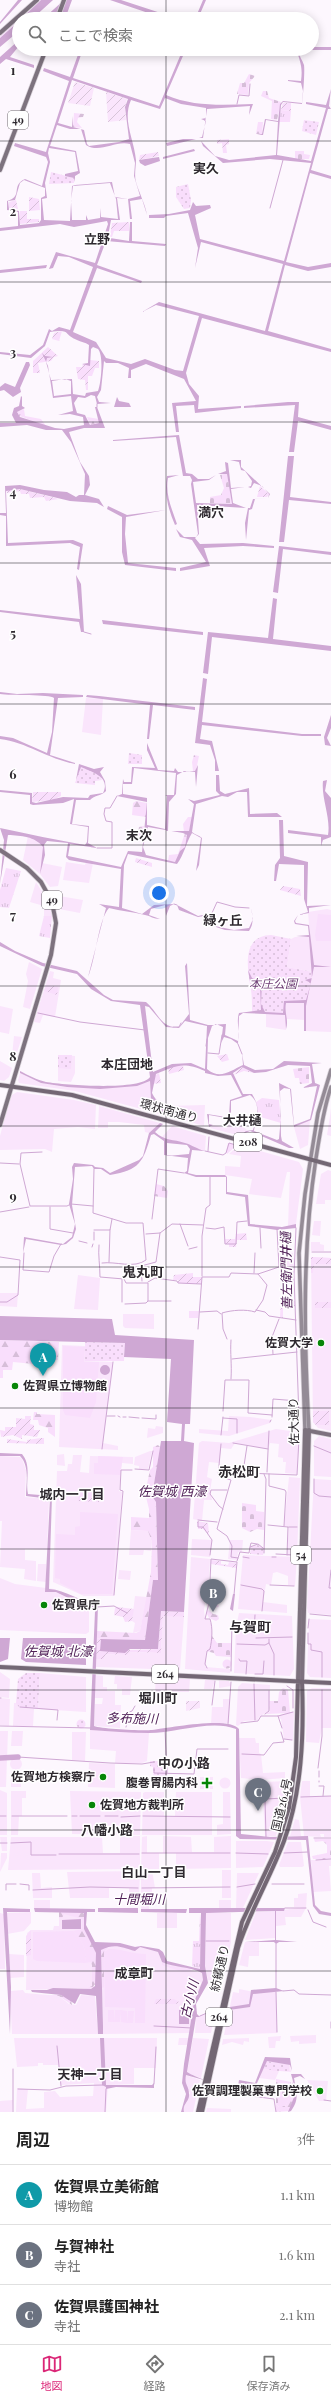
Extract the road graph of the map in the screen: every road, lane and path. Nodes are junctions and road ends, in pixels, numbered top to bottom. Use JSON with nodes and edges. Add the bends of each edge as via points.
{"nodes":[{"id":1,"x":37,"y":0,"type":"edge"},
{"id":2,"x":64,"y":0,"type":"edge"},
{"id":3,"x":24,"y":12,"type":"edge"},
{"id":4,"x":60,"y":12,"type":"edge"},
{"id":5,"x":12,"y":23,"type":"edge"},
{"id":6,"x":0,"y":34,"type":"edge"},
{"id":7,"x":43,"y":56,"type":"edge"},
{"id":8,"x":0,"y":170,"type":"edge"},
{"id":9,"x":1,"y":851,"type":"edge"},
{"id":10,"x":331,"y":1070,"type":"edge"},
{"id":11,"x":0,"y":1085,"type":"edge"},
{"id":12,"x":10,"y":1086,"type":"junction"},
{"id":13,"x":331,"y":1087,"type":"edge"},
{"id":14,"x":0,"y":1125,"type":"edge"},
{"id":15,"x":310,"y":1160,"type":"junction"},
{"id":16,"x":316,"y":1162,"type":"junction"},
{"id":17,"x":331,"y":1165,"type":"edge"},
{"id":18,"x":307,"y":1430,"type":"junction"},
{"id":19,"x":331,"y":1435,"type":"edge"},
{"id":20,"x":0,"y":1667,"type":"edge"},
{"id":21,"x":300,"y":1682,"type":"junction"},
{"id":22,"x":331,"y":1683,"type":"edge"},
{"id":23,"x":244,"y":1923,"type":"junction"},
{"id":24,"x":198,"y":2112,"type":"edge"},
{"id":25,"x":202,"y":2112,"type":"edge"}],
"edges":[{"from":1,"to":3,"type":"main road"},
{"from":2,"to":4,"type":"main road"},
{"from":5,"to":6,"type":"main road"},
{"from":7,"to":8,"type":"main road","number":"49"},
{"from":9,"to":12,"type":"main road","number":"49","via":[[35,876],[50,896],[56,923],[47,966]]},
{"from":10,"to":15,"type":"main road","name":"佐大通り","via":[[320,1104]]},
{"from":11,"to":12,"type":"highway","name":"環状南通り","number":"208"},
{"from":12,"to":14,"type":"main road","number":"49"},
{"from":12,"to":15,"type":"highway","name":"環状南通り","number":"208","via":[[72,1095]]},
{"from":13,"to":16,"type":"main road","name":"佐大通り","via":[[323,1113]]},
{"from":15,"to":16,"type":"highway","name":"環状南通り","number":"208"},
{"from":15,"to":18,"type":"main road","name":"佐大通り","via":[[299,1253]]},
{"from":16,"to":17,"type":"highway","name":"環状南通り","number":"208"},
{"from":16,"to":18,"type":"main road","name":"佐大通り","via":[[308,1212],[305,1258]]},
{"from":18,"to":19,"type":"main road"},
{"from":18,"to":21,"type":"main road","name":"佐大通り","number":"54"},
{"from":20,"to":21,"type":"highway","number":"264"},
{"from":21,"to":22,"type":"highway"},
{"from":21,"to":23,"type":"highway","name":"国道264号","number":"264","via":[[293,1797],[283,1836]]},
{"from":23,"to":24,"type":"highway","name":"紡績通り","number":"264"},
{"from":23,"to":25,"type":"highway","name":"紡績通り","number":"264"}]}
